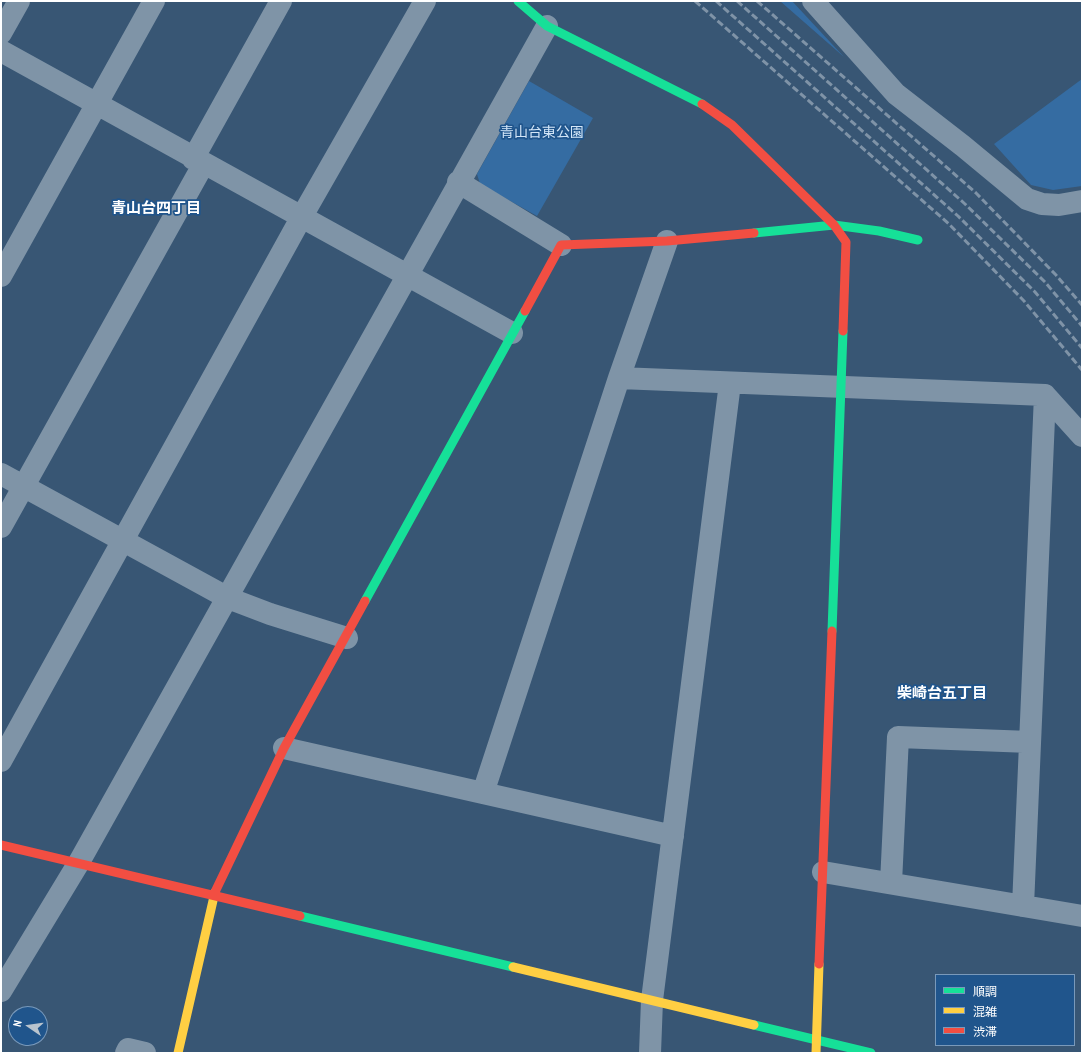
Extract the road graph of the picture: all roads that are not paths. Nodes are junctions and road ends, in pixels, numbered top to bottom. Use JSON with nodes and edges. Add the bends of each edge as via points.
{"nodes":[{"id":1,"x":19,"y":1,"type":"edge"},
{"id":2,"x":154,"y":1,"type":"edge"},
{"id":3,"x":281,"y":1,"type":"edge"},
{"id":4,"x":425,"y":1,"type":"edge"},
{"id":5,"x":518,"y":1,"type":"edge"},
{"id":6,"x":813,"y":1,"type":"edge"},
{"id":7,"x":547,"y":26,"type":"junction"},
{"id":8,"x":1,"y":33,"type":"edge"},
{"id":9,"x":1,"y":51,"type":"edge"},
{"id":10,"x":97,"y":103,"type":"junction"},
{"id":11,"x":198,"y":162,"type":"junction"},
{"id":12,"x":458,"y":182,"type":"junction"},
{"id":13,"x":1082,"y":201,"type":"edge"},
{"id":14,"x":301,"y":218,"type":"junction"},
{"id":15,"x":834,"y":225,"type":"junction"},
{"id":16,"x":667,"y":240,"type":"junction"},
{"id":17,"x":918,"y":240,"type":"dead end"},
{"id":18,"x":561,"y":245,"type":"junction"},
{"id":19,"x":407,"y":275,"type":"junction"},
{"id":20,"x":1,"y":276,"type":"edge"},
{"id":21,"x":512,"y":333,"type":"junction"},
{"id":22,"x":619,"y":378,"type":"junction"},
{"id":23,"x":730,"y":383,"type":"junction"},
{"id":24,"x":840,"y":387,"type":"junction"},
{"id":25,"x":1045,"y":395,"type":"junction"},
{"id":26,"x":1082,"y":436,"type":"edge"},
{"id":27,"x":1,"y":474,"type":"edge"},
{"id":28,"x":24,"y":486,"type":"junction"},
{"id":29,"x":1,"y":527,"type":"edge"},
{"id":30,"x":123,"y":542,"type":"junction"},
{"id":31,"x":228,"y":598,"type":"junction"},
{"id":32,"x":347,"y":638,"type":"junction"},
{"id":33,"x":1030,"y":742,"type":"junction"},
{"id":34,"x":284,"y":748,"type":"junction"},
{"id":35,"x":1,"y":761,"type":"edge"},
{"id":36,"x":483,"y":793,"type":"junction"},
{"id":37,"x":673,"y":836,"type":"junction"},
{"id":38,"x":1,"y":845,"type":"edge"},
{"id":39,"x":78,"y":864,"type":"junction"},
{"id":40,"x":823,"y":872,"type":"junction"},
{"id":41,"x":891,"y":883,"type":"junction"},
{"id":42,"x":213,"y":896,"type":"junction"},
{"id":43,"x":1023,"y":906,"type":"junction"},
{"id":44,"x":1082,"y":916,"type":"edge"},
{"id":45,"x":1,"y":990,"type":"edge"},
{"id":46,"x":652,"y":1000,"type":"junction"},
{"id":47,"x":816,"y":1040,"type":"junction"},
{"id":48,"x":126,"y":1053,"type":"edge"},
{"id":49,"x":145,"y":1053,"type":"edge"},
{"id":50,"x":178,"y":1053,"type":"edge"},
{"id":51,"x":650,"y":1053,"type":"edge"},
{"id":52,"x":816,"y":1053,"type":"edge"},
{"id":53,"x":871,"y":1053,"type":"edge"}],
"edges":[{"from":1,"to":8,"type":"street"},
{"from":2,"to":10,"type":"street"},
{"from":3,"to":11,"type":"street"},
{"from":4,"to":14,"type":"street"},
{"from":5,"to":7,"type":"street"},
{"from":6,"to":13,"type":"street","via":[[896,94],[1027,199],[1042,204],[1058,205]]},
{"from":7,"to":12,"type":"street"},
{"from":7,"to":15,"type":"street","via":[[704,105],[732,125]]},
{"from":9,"to":10,"type":"street"},
{"from":10,"to":11,"type":"street"},
{"from":10,"to":20,"type":"street"},
{"from":11,"to":14,"type":"street"},
{"from":11,"to":28,"type":"street"},
{"from":12,"to":18,"type":"street"},
{"from":12,"to":19,"type":"street"},
{"from":14,"to":19,"type":"street"},
{"from":14,"to":30,"type":"street"},
{"from":15,"to":16,"type":"street"},
{"from":15,"to":17,"type":"street","via":[[879,231]]},
{"from":15,"to":24,"type":"street","via":[[846,242]]},
{"from":16,"to":18,"type":"street"},
{"from":16,"to":22,"type":"street"},
{"from":18,"to":21,"type":"street"},
{"from":19,"to":21,"type":"street"},
{"from":19,"to":31,"type":"street"},
{"from":21,"to":32,"type":"street"},
{"from":22,"to":23,"type":"street"},
{"from":22,"to":36,"type":"street"},
{"from":23,"to":24,"type":"street"},
{"from":23,"to":37,"type":"street"},
{"from":24,"to":25,"type":"street"},
{"from":24,"to":40,"type":"street"},
{"from":25,"to":26,"type":"street"},
{"from":25,"to":33,"type":"street"},
{"from":27,"to":28,"type":"street"},
{"from":28,"to":29,"type":"street"},
{"from":28,"to":30,"type":"street"},
{"from":30,"to":31,"type":"street"},
{"from":30,"to":35,"type":"street"},
{"from":31,"to":32,"type":"street"},
{"from":31,"to":39,"type":"street"},
{"from":32,"to":34,"type":"street"},
{"from":33,"to":41,"type":"street","via":[[898,737]]},
{"from":33,"to":43,"type":"street"},
{"from":34,"to":36,"type":"street"},
{"from":34,"to":42,"type":"street"},
{"from":36,"to":37,"type":"street"},
{"from":37,"to":46,"type":"street"},
{"from":38,"to":39,"type":"street"},
{"from":39,"to":42,"type":"street"},
{"from":39,"to":45,"type":"street"},
{"from":40,"to":41,"type":"street"},
{"from":40,"to":47,"type":"street"},
{"from":41,"to":43,"type":"street"},
{"from":42,"to":46,"type":"street"},
{"from":42,"to":50,"type":"street"},
{"from":43,"to":44,"type":"street"},
{"from":46,"to":47,"type":"street"},
{"from":46,"to":51,"type":"street"},
{"from":47,"to":52,"type":"street"},
{"from":47,"to":53,"type":"street"},
{"from":48,"to":49,"type":"street","via":[[128,1049]]}]}
